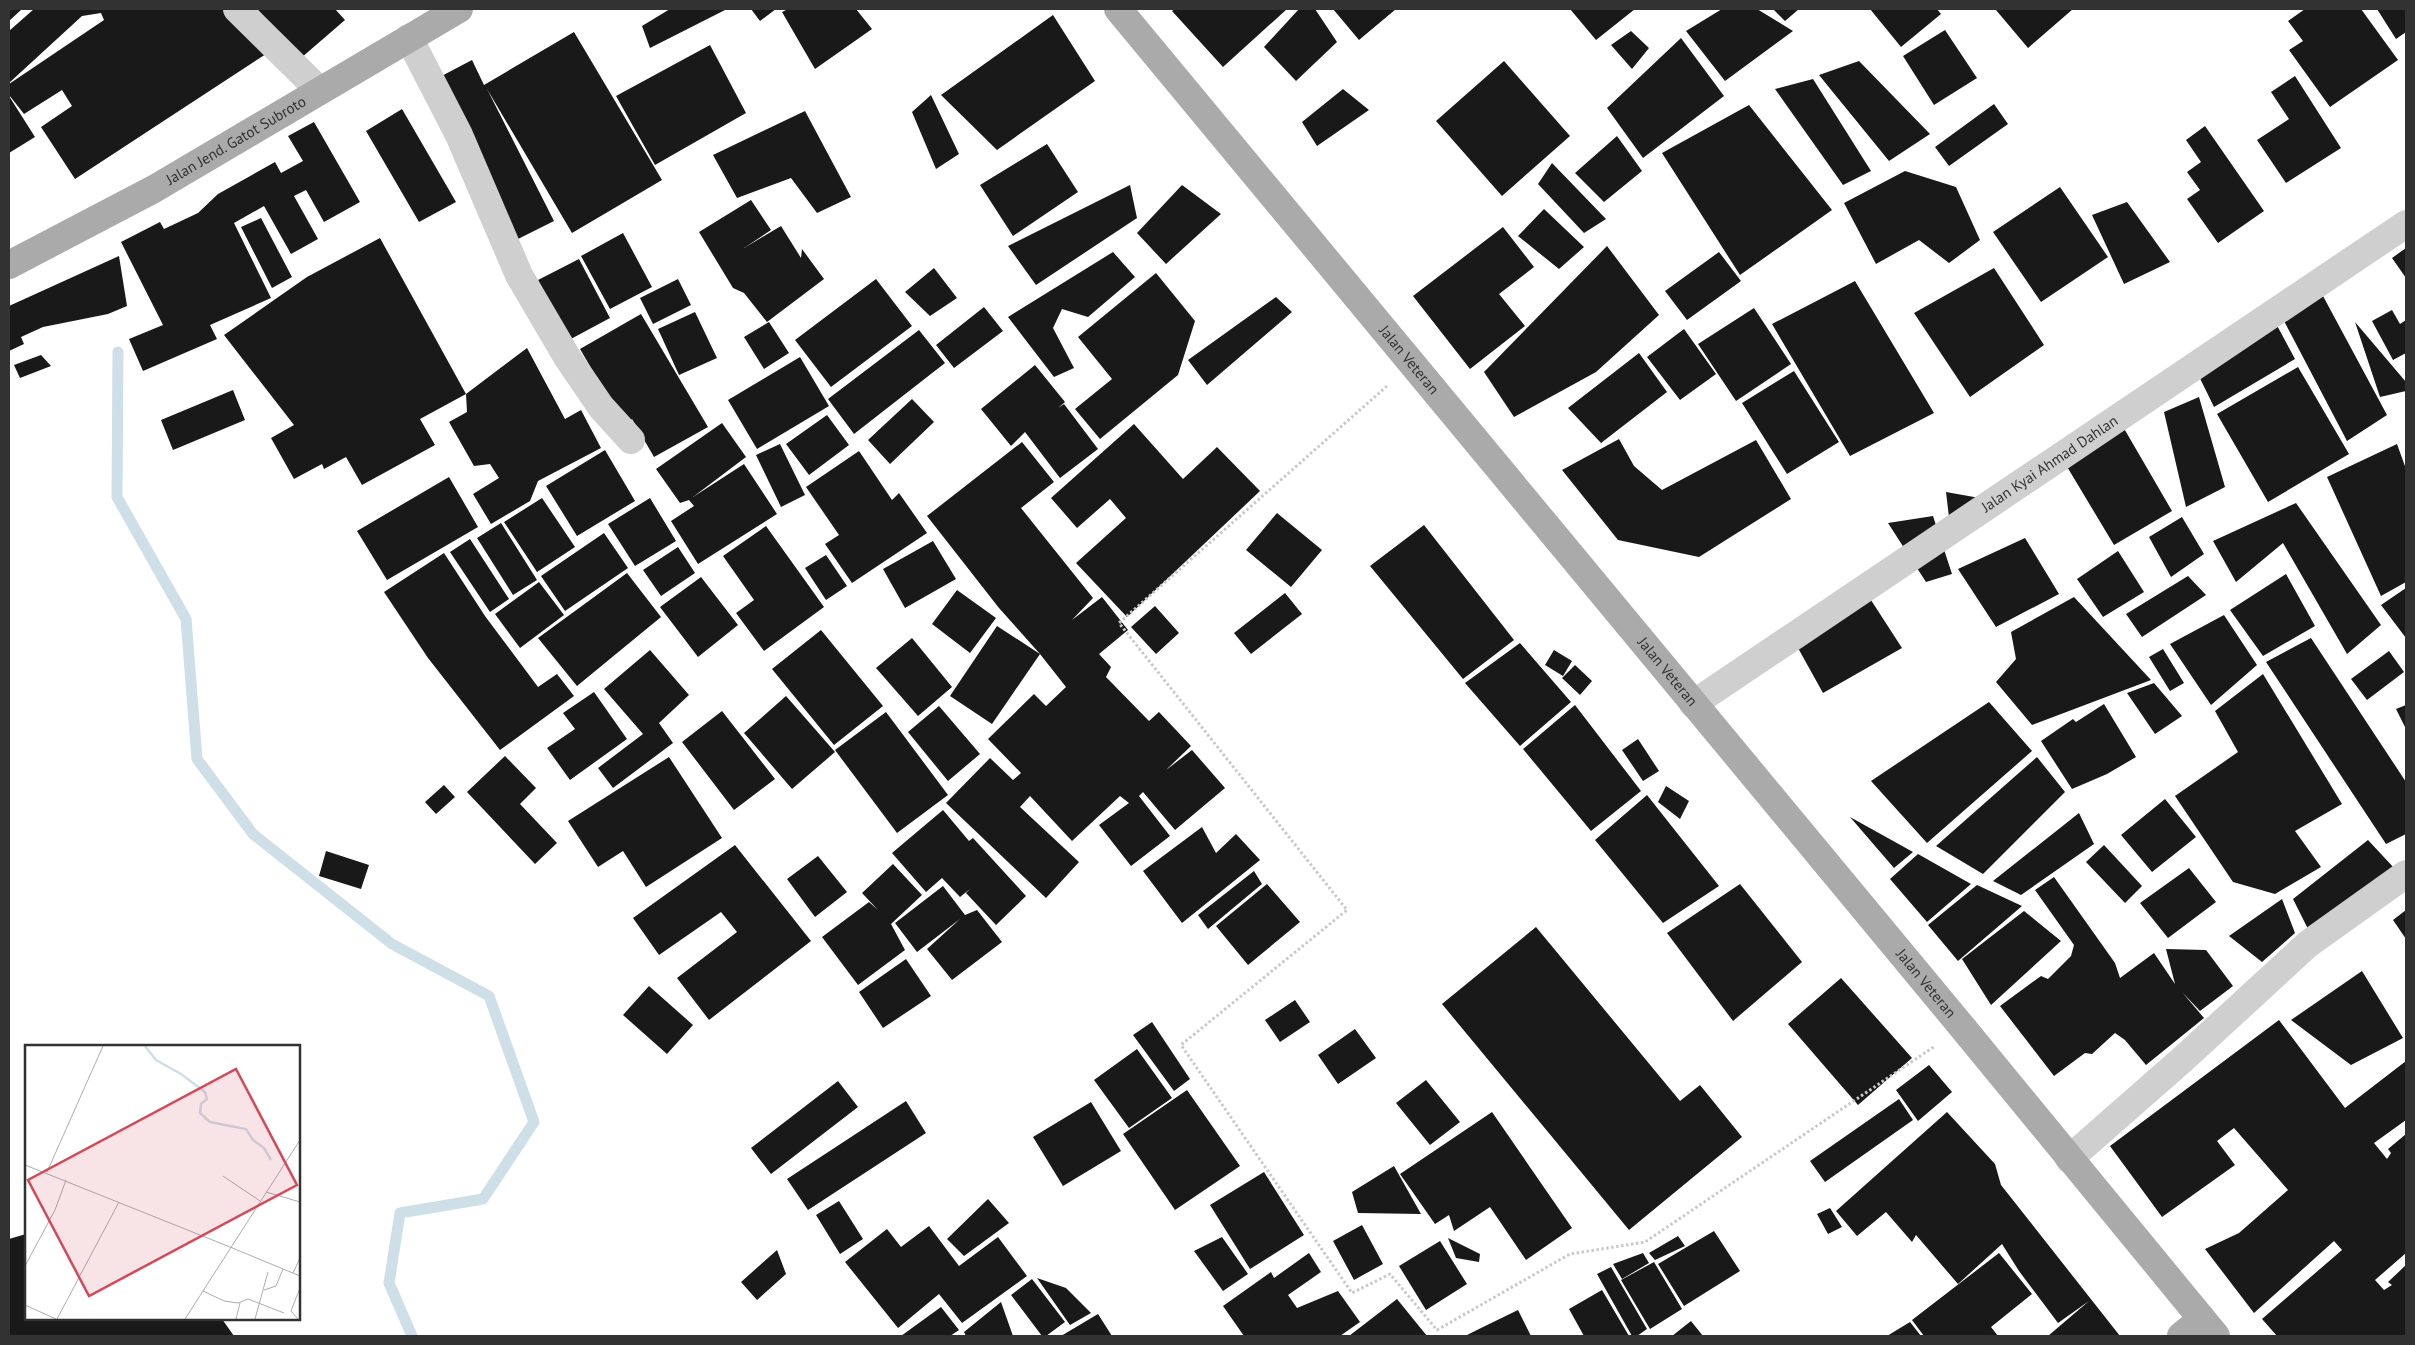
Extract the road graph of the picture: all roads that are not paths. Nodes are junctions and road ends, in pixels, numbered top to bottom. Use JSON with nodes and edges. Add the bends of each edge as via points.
{"nodes":[{"id":1,"x":237,"y":9,"type":"edge"},
{"id":2,"x":459,"y":9,"type":"edge"},
{"id":3,"x":1118,"y":9,"type":"edge"},
{"id":4,"x":409,"y":38,"type":"junction"},
{"id":5,"x":319,"y":90,"type":"junction"},
{"id":6,"x":2406,"y":224,"type":"edge"},
{"id":7,"x":9,"y":265,"type":"edge"},
{"id":8,"x":631,"y":440,"type":"dead end"},
{"id":9,"x":1693,"y":704,"type":"junction"},
{"id":10,"x":2406,"y":874,"type":"edge"},
{"id":11,"x":2069,"y":1159,"type":"junction"},
{"id":12,"x":2209,"y":1328,"type":"edge"},
{"id":13,"x":2181,"y":1336,"type":"edge"}],
"edges":[{"from":1,"to":5,"type":"street"},
{"from":2,"to":4,"type":"main road","name":"Jalan Jend. Gatot Subroto"},
{"from":3,"to":9,"type":"main road","name":"Jalan Veteran"},
{"from":4,"to":5,"type":"main road","name":"Jalan Jend. Gatot Subroto"},
{"from":4,"to":8,"type":"street","via":[[459,135],[519,275],[567,357],[601,407]]},
{"from":5,"to":7,"type":"main road","name":"Jalan Jend. Gatot Subroto","via":[[154,189]]},
{"from":6,"to":9,"type":"street","name":"Jalan Kyai Ahmad Dahlan"},
{"from":9,"to":11,"type":"main road","name":"Jalan Veteran"},
{"from":10,"to":11,"type":"street","via":[[2308,944]]},
{"from":11,"to":12,"type":"main road","name":"Jalan Veteran"},
{"from":12,"to":13,"type":"main road"}]}
